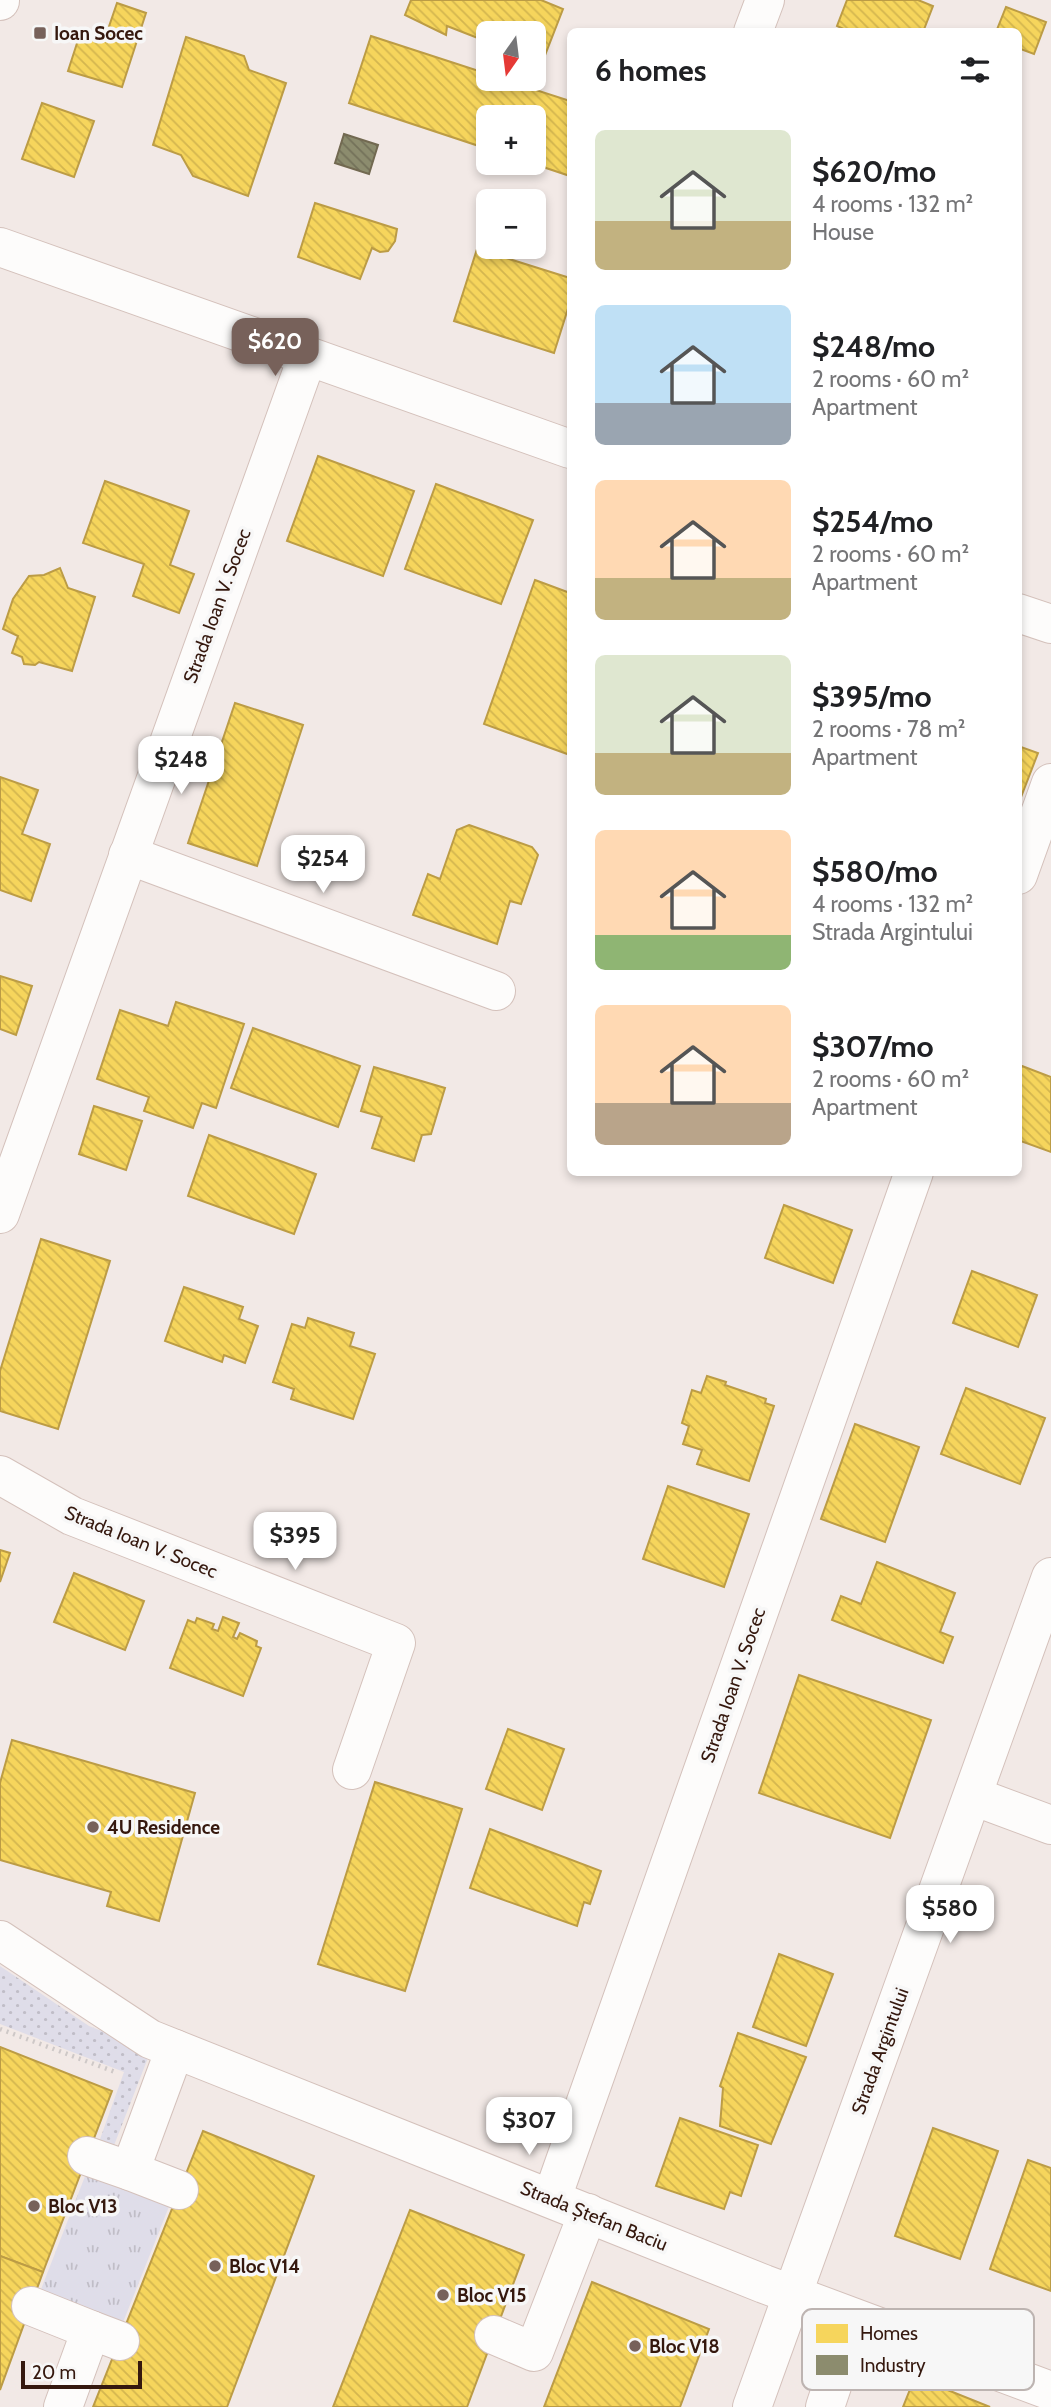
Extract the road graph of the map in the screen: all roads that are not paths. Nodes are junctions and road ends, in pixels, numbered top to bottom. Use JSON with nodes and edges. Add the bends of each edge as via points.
{"nodes":[{"id":1,"x":765,"y":0,"type":"edge"},
{"id":2,"x":754,"y":28,"type":"edge"},
{"id":3,"x":0,"y":247,"type":"edge"},
{"id":4,"x":307,"y":358,"type":"junction"},
{"id":5,"x":567,"y":448,"type":"edge"},
{"id":6,"x":1022,"y":613,"type":"edge"},
{"id":7,"x":1051,"y":624,"type":"edge"},
{"id":8,"x":1051,"y":783,"type":"edge"},
{"id":9,"x":128,"y":855,"type":"junction"},
{"id":10,"x":1022,"y":864,"type":"edge"},
{"id":11,"x":496,"y":991,"type":"dead end"},
{"id":12,"x":913,"y":1176,"type":"edge"},
{"id":13,"x":0,"y":1214,"type":"edge"},
{"id":14,"x":0,"y":1475,"type":"edge"},
{"id":15,"x":1051,"y":1577,"type":"edge"},
{"id":16,"x":352,"y":1770,"type":"dead end"},
{"id":17,"x":973,"y":1796,"type":"junction"},
{"id":18,"x":1051,"y":1825,"type":"edge"},
{"id":19,"x":0,"y":1940,"type":"edge"},
{"id":20,"x":175,"y":2049,"type":"junction"},
{"id":21,"x":87,"y":2156,"type":"dead end"},
{"id":22,"x":130,"y":2171,"type":"junction"},
{"id":23,"x":179,"y":2190,"type":"dead end"},
{"id":24,"x":552,"y":2198,"type":"junction"},
{"id":25,"x":588,"y":2213,"type":"junction"},
{"id":26,"x":792,"y":2294,"type":"junction"},
{"id":27,"x":30,"y":2306,"type":"dead end"},
{"id":28,"x":831,"y":2309,"type":"edge"},
{"id":29,"x":494,"y":2335,"type":"dead end"},
{"id":30,"x":1034,"y":2385,"type":"edge"},
{"id":31,"x":831,"y":2390,"type":"edge"},
{"id":32,"x":1051,"y":2391,"type":"edge"},
{"id":33,"x":63,"y":2407,"type":"edge"},
{"id":34,"x":752,"y":2407,"type":"edge"},
{"id":35,"x":825,"y":2407,"type":"edge"}],
"edges":[{"from":1,"to":2,"type":"street"},
{"from":3,"to":4,"type":"street"},
{"from":4,"to":5,"type":"street"},
{"from":4,"to":9,"type":"street","name":"Strada Ioan V. Socec"},
{"from":6,"to":7,"type":"street"},
{"from":8,"to":10,"type":"street"},
{"from":9,"to":11,"type":"street"},
{"from":9,"to":13,"type":"street","name":"Strada Ioan V. Socec"},
{"from":12,"to":24,"type":"street","name":"Strada Ioan V. Socec"},
{"from":14,"to":16,"type":"street","name":"Strada Ioan V. Socec","via":[[72,1516],[396,1643]]},
{"from":15,"to":17,"type":"street","name":"Strada Argintului"},
{"from":17,"to":18,"type":"street"},
{"from":17,"to":26,"type":"street","name":"Strada Argintului"},
{"from":19,"to":20,"type":"street","name":"Strada Ștefan Baciu","via":[[150,2039]]},
{"from":20,"to":22,"type":"street"},
{"from":20,"to":24,"type":"street","name":"Strada Ștefan Baciu"},
{"from":21,"to":22,"type":"street"},
{"from":22,"to":23,"type":"street"},
{"from":24,"to":25,"type":"street","name":"Strada Ștefan Baciu"},
{"from":25,"to":26,"type":"street","name":"Strada Ștefan Baciu"},
{"from":25,"to":29,"type":"street","via":[[548,2358]]},
{"from":26,"to":28,"type":"street","name":"Strada Ștefan Baciu"},
{"from":26,"to":34,"type":"street","name":"Strada Argintului"},
{"from":27,"to":33,"type":"street","via":[[105,2336]]},
{"from":30,"to":32,"type":"street","name":"Strada Ștefan Baciu"},
{"from":31,"to":35,"type":"street"}]}
